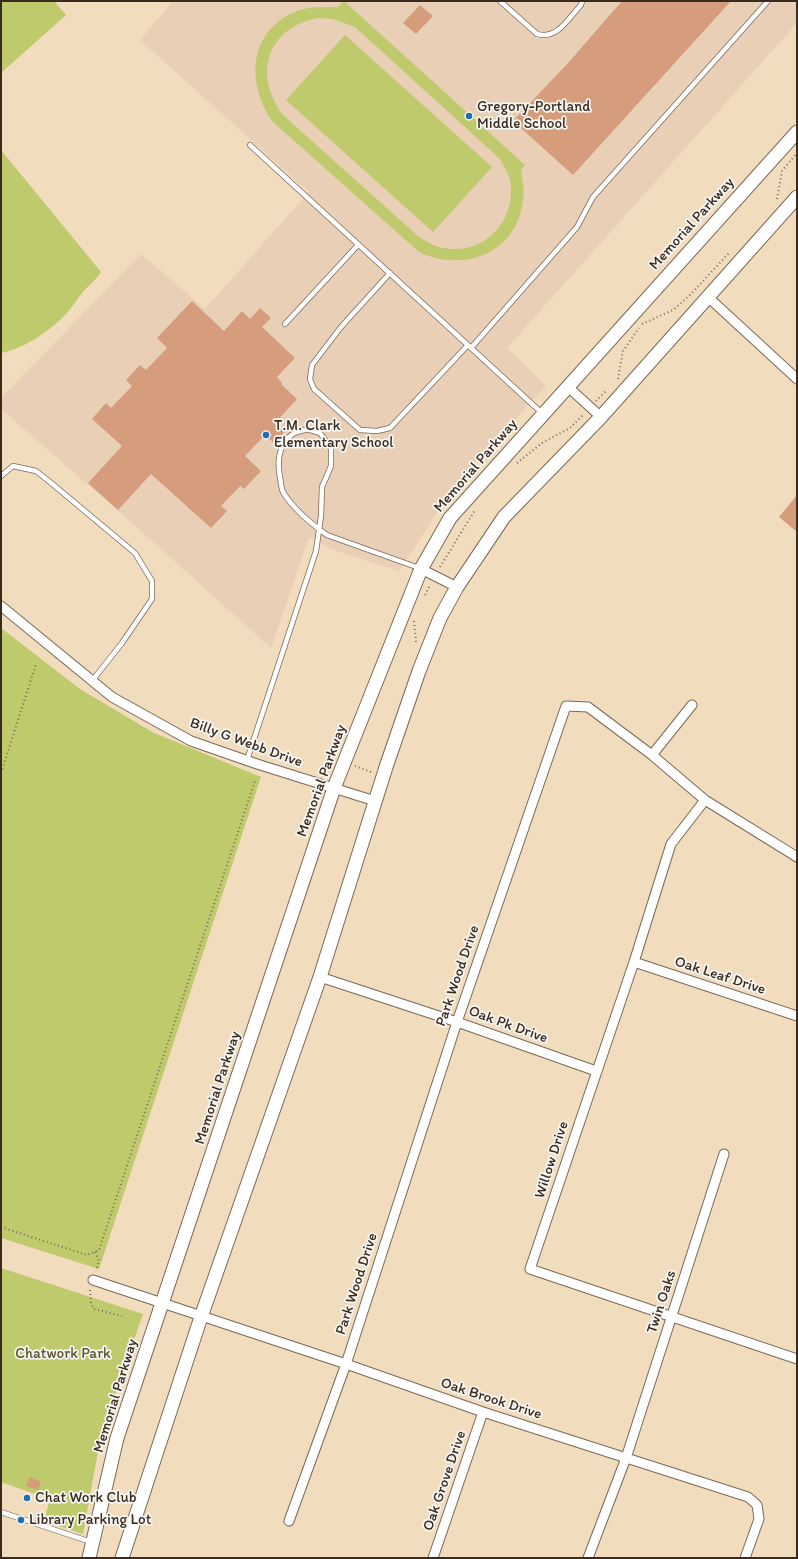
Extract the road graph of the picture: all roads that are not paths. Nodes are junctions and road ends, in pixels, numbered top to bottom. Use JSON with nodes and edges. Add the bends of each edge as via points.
{"nodes":[{"id":1,"x":500,"y":1,"type":"edge"},
{"id":2,"x":582,"y":1,"type":"edge"},
{"id":3,"x":768,"y":1,"type":"edge"},
{"id":4,"x":797,"y":132,"type":"edge"},
{"id":5,"x":250,"y":145,"type":"dead end"},
{"id":6,"x":797,"y":197,"type":"edge"},
{"id":7,"x":358,"y":245,"type":"junction"},
{"id":8,"x":390,"y":273,"type":"junction"},
{"id":9,"x":708,"y":296,"type":"junction"},
{"id":10,"x":285,"y":324,"type":"dead end"},
{"id":11,"x":470,"y":347,"type":"junction"},
{"id":12,"x":797,"y":379,"type":"edge"},
{"id":13,"x":567,"y":386,"type":"junction"},
{"id":14,"x":543,"y":414,"type":"junction"},
{"id":15,"x":601,"y":417,"type":"junction"},
{"id":16,"x":1,"y":476,"type":"edge"},
{"id":17,"x":318,"y":529,"type":"junction"},
{"id":18,"x":421,"y":569,"type":"junction"},
{"id":19,"x":457,"y":587,"type":"junction"},
{"id":20,"x":1,"y":606,"type":"edge"},
{"id":21,"x":92,"y":681,"type":"junction"},
{"id":22,"x":692,"y":705,"type":"dead end"},
{"id":23,"x":652,"y":755,"type":"junction"},
{"id":24,"x":247,"y":760,"type":"junction"},
{"id":25,"x":334,"y":788,"type":"junction"},
{"id":26,"x":705,"y":800,"type":"junction"},
{"id":27,"x":376,"y":801,"type":"junction"},
{"id":28,"x":797,"y":857,"type":"edge"},
{"id":29,"x":634,"y":962,"type":"junction"},
{"id":30,"x":320,"y":977,"type":"junction"},
{"id":31,"x":797,"y":1016,"type":"edge"},
{"id":32,"x":457,"y":1022,"type":"junction"},
{"id":33,"x":596,"y":1071,"type":"junction"},
{"id":34,"x":724,"y":1154,"type":"dead end"},
{"id":35,"x":93,"y":1280,"type":"dead end"},
{"id":36,"x":163,"y":1304,"type":"junction"},
{"id":37,"x":201,"y":1317,"type":"junction"},
{"id":38,"x":672,"y":1317,"type":"junction"},
{"id":39,"x":797,"y":1359,"type":"edge"},
{"id":40,"x":346,"y":1364,"type":"junction"},
{"id":41,"x":483,"y":1412,"type":"junction"},
{"id":42,"x":626,"y":1458,"type":"junction"},
{"id":43,"x":1,"y":1512,"type":"edge"},
{"id":44,"x":288,"y":1521,"type":"dead end"},
{"id":45,"x":94,"y":1544,"type":"junction"},
{"id":46,"x":89,"y":1558,"type":"edge"},
{"id":47,"x":122,"y":1558,"type":"edge"},
{"id":48,"x":433,"y":1558,"type":"edge"},
{"id":49,"x":588,"y":1558,"type":"edge"},
{"id":50,"x":745,"y":1558,"type":"edge"}],
"edges":[{"from":1,"to":2,"type":"lane","via":[[537,34],[545,36],[554,34]]},
{"from":3,"to":11,"type":"lane","via":[[593,197],[577,227]]},
{"from":4,"to":13,"type":"street","name":"Memorial Parkway"},
{"from":5,"to":7,"type":"lane"},
{"from":6,"to":9,"type":"street"},
{"from":7,"to":8,"type":"lane"},
{"from":7,"to":10,"type":"lane"},
{"from":8,"to":11,"type":"lane"},
{"from":8,"to":11,"type":"lane","via":[[341,327],[312,365],[310,379],[314,389],[360,430],[378,431],[390,428]]},
{"from":9,"to":12,"type":"street"},
{"from":9,"to":15,"type":"street"},
{"from":11,"to":14,"type":"lane"},
{"from":13,"to":14,"type":"street","name":"Memorial Parkway"},
{"from":13,"to":15,"type":"street"},
{"from":14,"to":18,"type":"street","name":"Memorial Parkway","via":[[450,518]]},
{"from":15,"to":19,"type":"street","via":[[504,517]]},
{"from":16,"to":21,"type":"lane","via":[[13,466],[36,471],[134,553],[152,581],[152,599]]},
{"from":17,"to":17,"type":"lane","via":[[306,520],[282,491],[278,466],[281,447],[291,434],[306,429],[320,433],[331,448],[331,466],[322,487]]},
{"from":17,"to":18,"type":"lane","via":[[327,535]]},
{"from":17,"to":24,"type":"lane","via":[[316,551]]},
{"from":18,"to":19,"type":"street"},
{"from":18,"to":25,"type":"street","name":"Memorial Parkway"},
{"from":19,"to":27,"type":"street","via":[[440,618],[419,670]]},
{"from":20,"to":21,"type":"street","name":"Billy G Webb Drive"},
{"from":21,"to":24,"type":"street","name":"Billy G Webb Drive","via":[[112,697],[191,741]]},
{"from":22,"to":23,"type":"street"},
{"from":23,"to":26,"type":"street","name":"Park Wood Drive"},
{"from":23,"to":32,"type":"street","name":"Park Wood Drive","via":[[588,707],[566,706]]},
{"from":24,"to":25,"type":"street","name":"Billy G Webb Drive"},
{"from":25,"to":27,"type":"street","name":"Billy G Webb Drive"},
{"from":25,"to":36,"type":"street","name":"Memorial Parkway"},
{"from":26,"to":28,"type":"street","name":"Park Wood Drive"},
{"from":26,"to":29,"type":"street","name":"Willow Drive","via":[[670,844]]},
{"from":27,"to":30,"type":"street"},
{"from":29,"to":31,"type":"street","name":"Oak Leaf Drive"},
{"from":29,"to":33,"type":"street","name":"Willow Drive"},
{"from":30,"to":32,"type":"street","name":"Oak Pk Drive"},
{"from":30,"to":37,"type":"street"},
{"from":32,"to":33,"type":"street","name":"Oak Pk Drive"},
{"from":32,"to":40,"type":"street","name":"Park Wood Drive"},
{"from":33,"to":38,"type":"street","name":"Willow Drive","via":[[530,1269]]},
{"from":34,"to":38,"type":"street","name":"Twin Oaks"},
{"from":35,"to":36,"type":"street","name":"Oak Brook Drive"},
{"from":36,"to":37,"type":"street","name":"Oak Brook Drive"},
{"from":36,"to":45,"type":"street","name":"Memorial Parkway","via":[[117,1438]]},
{"from":37,"to":40,"type":"street","name":"Oak Brook Drive"},
{"from":37,"to":47,"type":"street"},
{"from":38,"to":39,"type":"street","name":"Willow Drive"},
{"from":38,"to":42,"type":"street","name":"Twin Oaks"},
{"from":40,"to":41,"type":"street","name":"Oak Brook Drive"},
{"from":40,"to":44,"type":"street","name":"Park Wood Drive"},
{"from":41,"to":42,"type":"street","name":"Oak Brook Drive"},
{"from":41,"to":48,"type":"street","name":"Oak Grove Drive"},
{"from":42,"to":49,"type":"street","name":"Twin Oaks"},
{"from":42,"to":50,"type":"street","name":"Oak Brook Drive","via":[[748,1497],[757,1505],[759,1519]]},
{"from":43,"to":45,"type":"lane"},
{"from":45,"to":46,"type":"street","name":"Memorial Parkway"}]}
